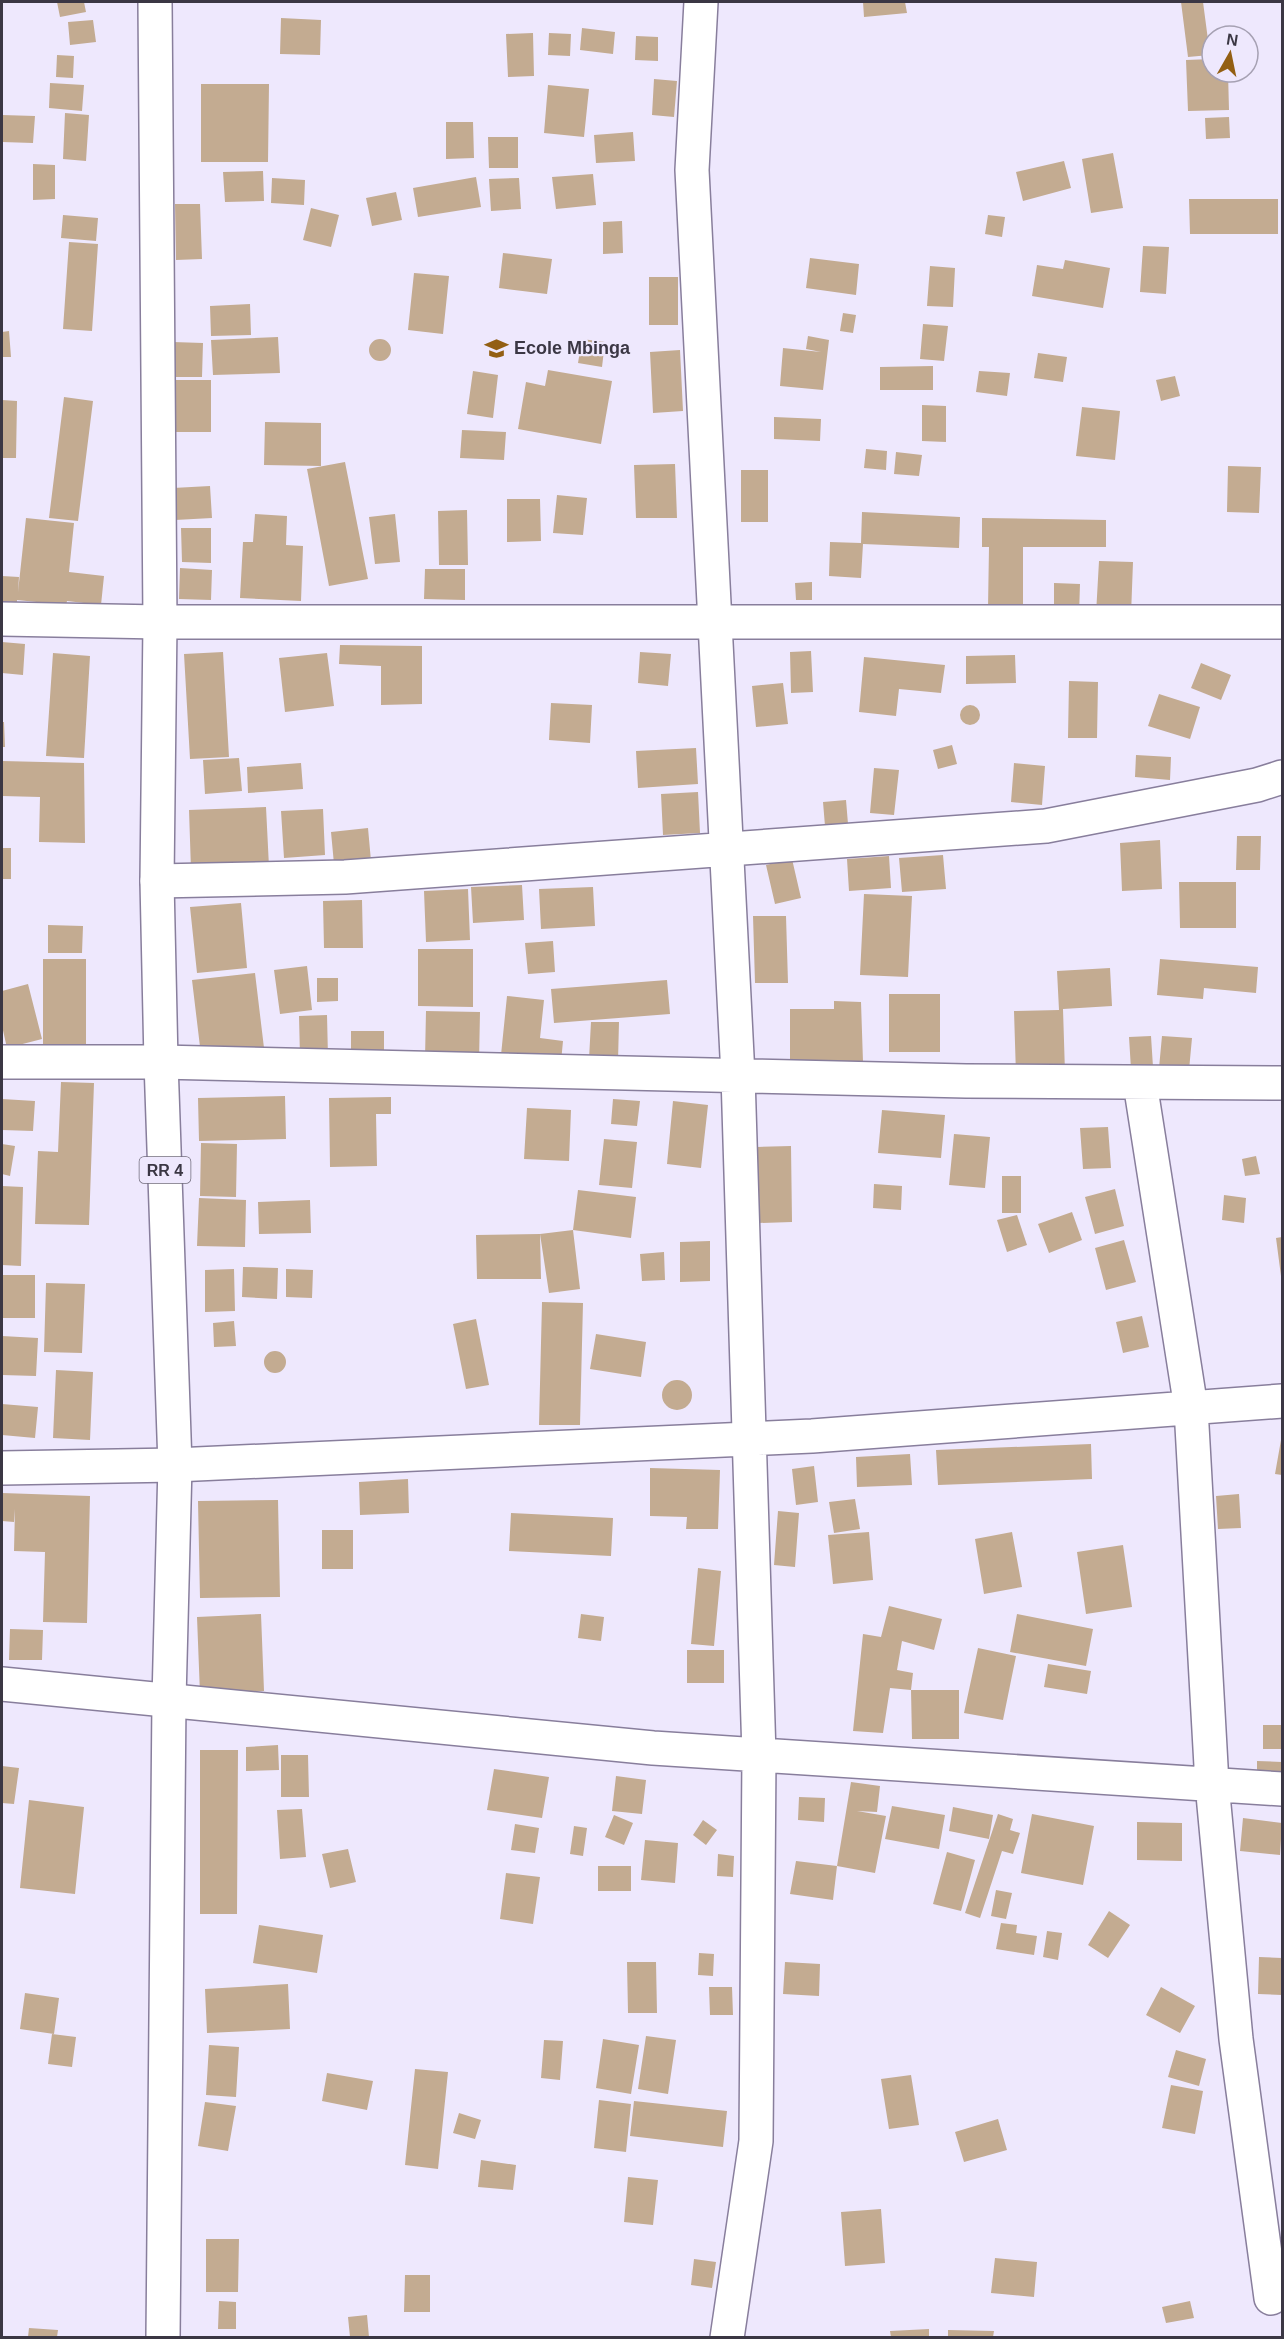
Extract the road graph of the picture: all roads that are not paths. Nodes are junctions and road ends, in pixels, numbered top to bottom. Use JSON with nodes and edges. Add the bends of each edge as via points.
{"nodes":[{"id":1,"x":155,"y":2,"type":"edge"},
{"id":2,"x":701,"y":2,"type":"edge"},
{"id":3,"x":2,"y":619,"type":"edge"},
{"id":4,"x":716,"y":621,"type":"junction"},
{"id":5,"x":160,"y":622,"type":"junction"},
{"id":6,"x":1282,"y":622,"type":"edge"},
{"id":7,"x":1282,"y":777,"type":"edge"},
{"id":8,"x":727,"y":848,"type":"junction"},
{"id":9,"x":157,"y":881,"type":"junction"},
{"id":10,"x":2,"y":1062,"type":"edge"},
{"id":11,"x":161,"y":1062,"type":"junction"},
{"id":12,"x":738,"y":1076,"type":"junction"},
{"id":13,"x":1140,"y":1083,"type":"junction"},
{"id":14,"x":1282,"y":1083,"type":"edge"},
{"id":15,"x":1282,"y":1401,"type":"edge"},
{"id":16,"x":1191,"y":1408,"type":"junction"},
{"id":17,"x":751,"y":1439,"type":"junction"},
{"id":18,"x":175,"y":1465,"type":"junction"},
{"id":19,"x":2,"y":1468,"type":"edge"},
{"id":20,"x":2,"y":1684,"type":"edge"},
{"id":21,"x":169,"y":1700,"type":"junction"},
{"id":22,"x":759,"y":1755,"type":"junction"},
{"id":23,"x":1212,"y":1784,"type":"junction"},
{"id":24,"x":1282,"y":1789,"type":"edge"},
{"id":25,"x":1271,"y":2298,"type":"dead end"},
{"id":26,"x":163,"y":2337,"type":"edge"},
{"id":27,"x":727,"y":2337,"type":"edge"}],
"edges":[{"from":1,"to":5,"type":"street","number":"RR 4"},
{"from":2,"to":4,"type":"street","via":[[692,170]]},
{"from":3,"to":5,"type":"street"},
{"from":4,"to":5,"type":"street"},
{"from":4,"to":6,"type":"street"},
{"from":4,"to":8,"type":"street"},
{"from":5,"to":9,"type":"street","number":"RR 4"},
{"from":7,"to":8,"type":"street","via":[[1046,826]]},
{"from":8,"to":9,"type":"street","via":[[345,877]]},
{"from":8,"to":12,"type":"street"},
{"from":9,"to":11,"type":"street","number":"RR 4"},
{"from":10,"to":11,"type":"street"},
{"from":11,"to":12,"type":"street"},
{"from":11,"to":18,"type":"street","number":"RR 4"},
{"from":12,"to":13,"type":"street"},
{"from":12,"to":17,"type":"street"},
{"from":13,"to":14,"type":"street"},
{"from":13,"to":16,"type":"street"},
{"from":15,"to":16,"type":"street"},
{"from":16,"to":17,"type":"street"},
{"from":16,"to":23,"type":"street"},
{"from":17,"to":18,"type":"street"},
{"from":17,"to":22,"type":"street"},
{"from":18,"to":19,"type":"street"},
{"from":18,"to":21,"type":"street","number":"RR 4"},
{"from":20,"to":21,"type":"street"},
{"from":21,"to":22,"type":"street"},
{"from":21,"to":26,"type":"street","number":"RR 4"},
{"from":22,"to":23,"type":"street"},
{"from":22,"to":27,"type":"street","via":[[756,2141]]},
{"from":23,"to":24,"type":"street"},
{"from":23,"to":25,"type":"street","via":[[1236,2038]]}]}
